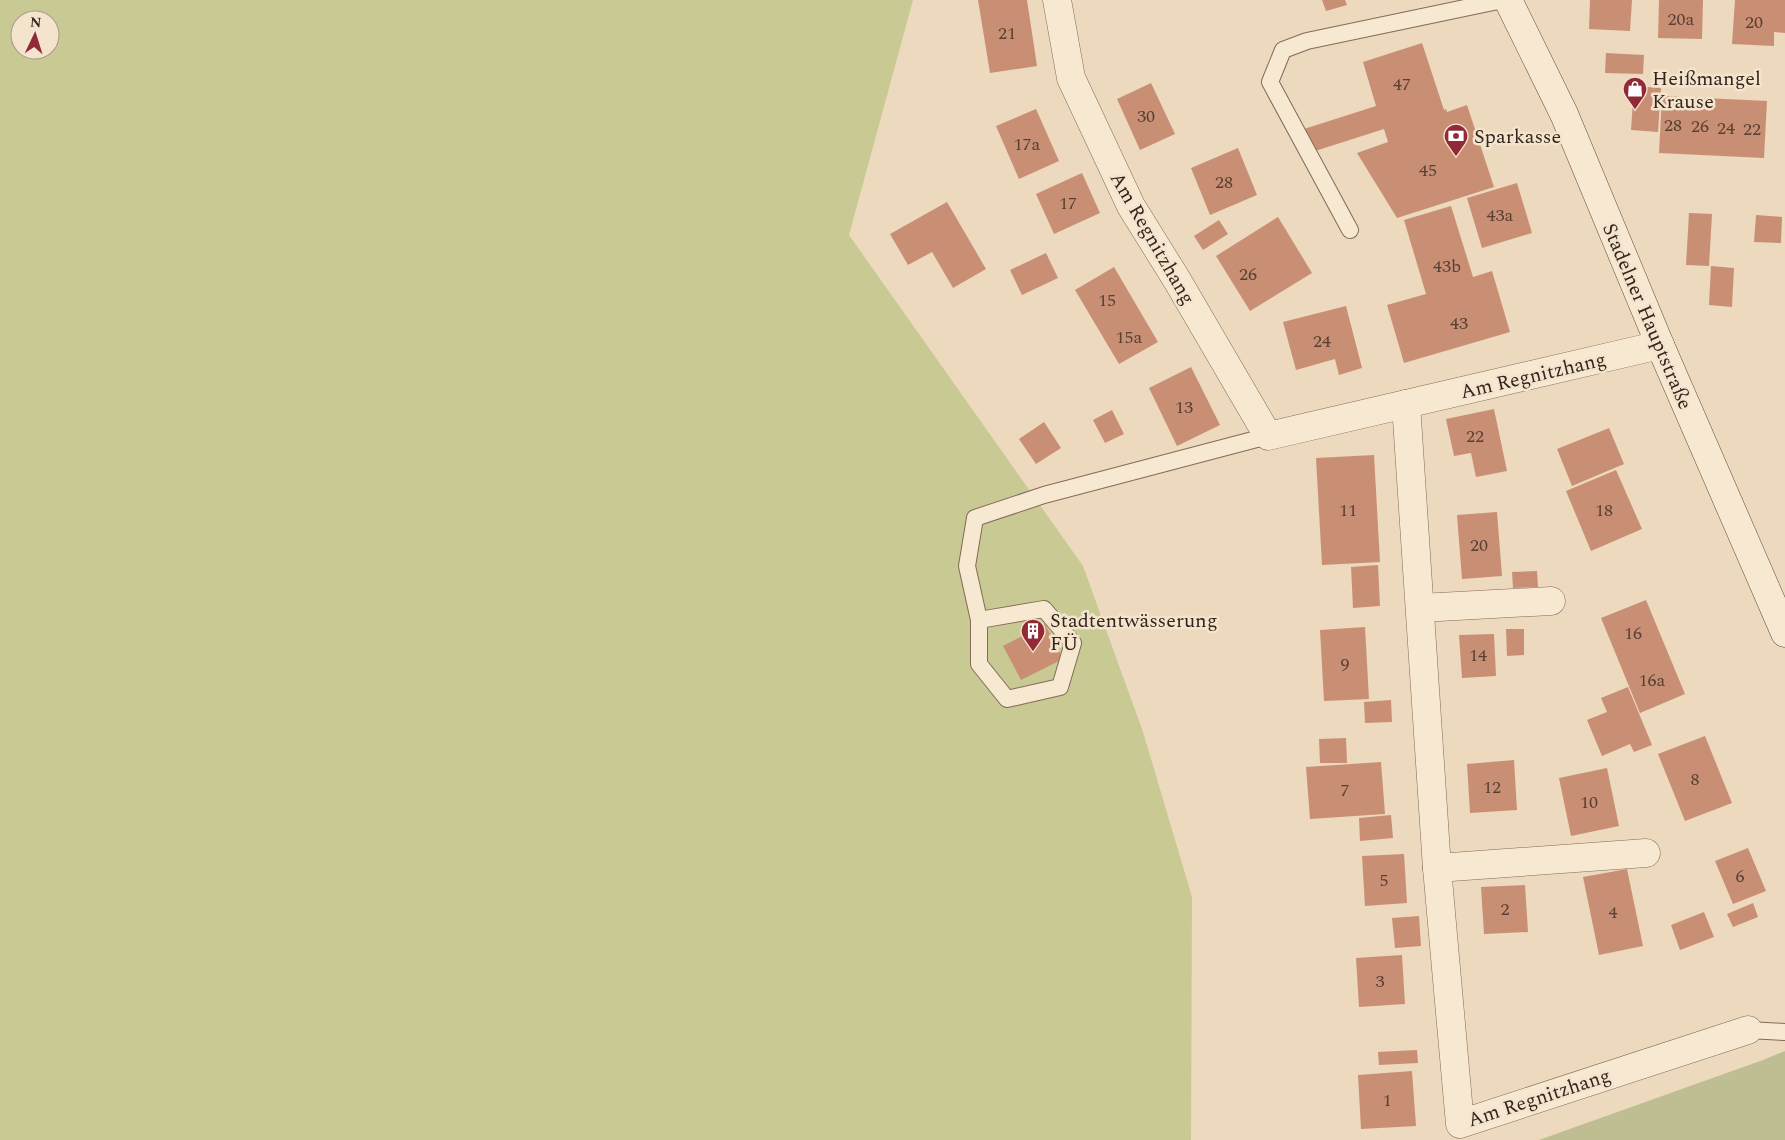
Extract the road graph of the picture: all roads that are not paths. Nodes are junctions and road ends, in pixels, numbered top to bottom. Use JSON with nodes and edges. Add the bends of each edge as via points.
{"nodes":[{"id":1,"x":1057,"y":0,"type":"edge"},
{"id":2,"x":1503,"y":0,"type":"edge"},
{"id":3,"x":1508,"y":0,"type":"edge"},
{"id":4,"x":1350,"y":230,"type":"dead end"},
{"id":5,"x":1660,"y":345,"type":"junction"},
{"id":6,"x":1406,"y":404,"type":"junction"},
{"id":7,"x":1268,"y":436,"type":"junction"},
{"id":8,"x":1550,"y":601,"type":"dead end"},
{"id":9,"x":1420,"y":608,"type":"junction"},
{"id":10,"x":979,"y":620,"type":"junction"},
{"id":11,"x":1785,"y":633,"type":"edge"},
{"id":12,"x":1646,"y":853,"type":"dead end"},
{"id":13,"x":1437,"y":868,"type":"junction"},
{"id":14,"x":1748,"y":1030,"type":"joint"},
{"id":15,"x":1785,"y":1032,"type":"edge"}],
"edges":[{"from":1,"to":7,"type":"street","name":"Am Regnitzhang","via":[[1071,78],[1131,206]]},
{"from":2,"to":4,"type":"lane","via":[[1283,50],[1270,82]]},
{"from":3,"to":5,"type":"street","name":"Stadelner Hauptstraße","via":[[1564,114]]},
{"from":5,"to":6,"type":"street","name":"Am Regnitzhang"},
{"from":5,"to":11,"type":"street","name":"Stadelner Hauptstraße"},
{"from":6,"to":7,"type":"street","name":"Am Regnitzhang"},
{"from":6,"to":9,"type":"street","name":"Am Regnitzhang"},
{"from":7,"to":10,"type":"lane","name":"Am Regnitzhang","via":[[1044,495],[975,518],[967,566]]},
{"from":8,"to":9,"type":"street"},
{"from":9,"to":13,"type":"street","name":"Am Regnitzhang"},
{"from":10,"to":10,"type":"lane","via":[[979,664],[1007,699],[1060,686],[1073,643],[1044,609]]},
{"from":12,"to":13,"type":"street"},
{"from":13,"to":14,"type":"street","name":"Am Regnitzhang","via":[[1460,1124]]},
{"from":14,"to":15,"type":"lane"}]}
